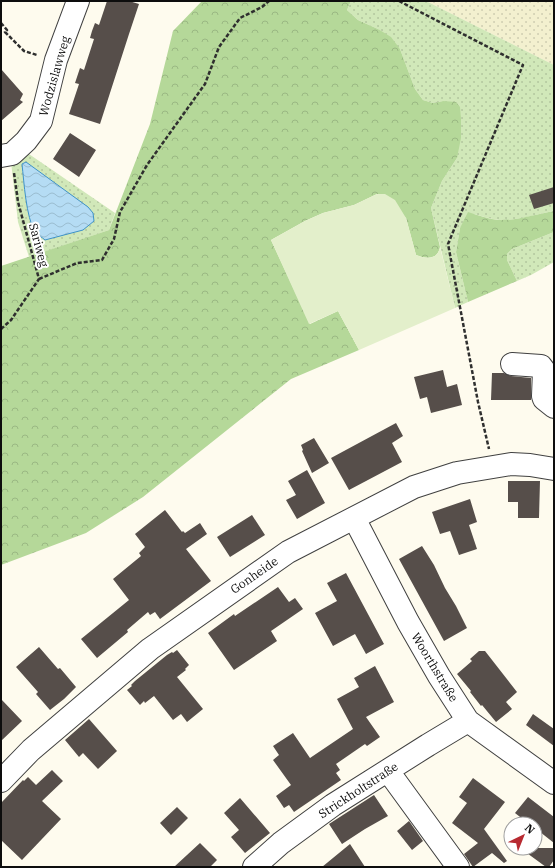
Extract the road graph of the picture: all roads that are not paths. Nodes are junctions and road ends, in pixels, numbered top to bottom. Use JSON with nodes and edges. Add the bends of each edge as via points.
{"nodes":[{"id":1,"x":78,"y":1,"type":"edge"},
{"id":2,"x":6,"y":155,"type":"edge"},
{"id":3,"x":512,"y":364,"type":"dead end"},
{"id":4,"x":554,"y":406,"type":"edge"},
{"id":5,"x":554,"y":469,"type":"edge"},
{"id":6,"x":360,"y":514,"type":"junction"},
{"id":7,"x":468,"y":721,"type":"junction"},
{"id":8,"x":388,"y":771,"type":"junction"},
{"id":9,"x":1,"y":781,"type":"edge"},
{"id":10,"x":554,"y":783,"type":"edge"},
{"id":11,"x":254,"y":867,"type":"edge"},
{"id":12,"x":458,"y":867,"type":"edge"}],
"edges":[{"from":1,"to":2,"type":"street","name":"Wodzislawweg","via":[[56,60],[41,121],[26,141]]},
{"from":3,"to":4,"type":"street","via":[[543,367],[543,396]]},
{"from":5,"to":6,"type":"street","name":"Gonheide","via":[[511,464],[457,472],[414,487]]},
{"from":6,"to":7,"type":"street","name":"Woorthstraße","via":[[408,622]]},
{"from":6,"to":9,"type":"street","name":"Gonheide","via":[[288,552],[150,649],[31,750]]},
{"from":7,"to":8,"type":"street","name":"Strickholtstraße"},
{"from":7,"to":10,"type":"street","name":"Woorthstraße"},
{"from":8,"to":11,"type":"street","name":"Strickholtstraße","via":[[333,805],[281,843]]},
{"from":8,"to":12,"type":"street"}]}
